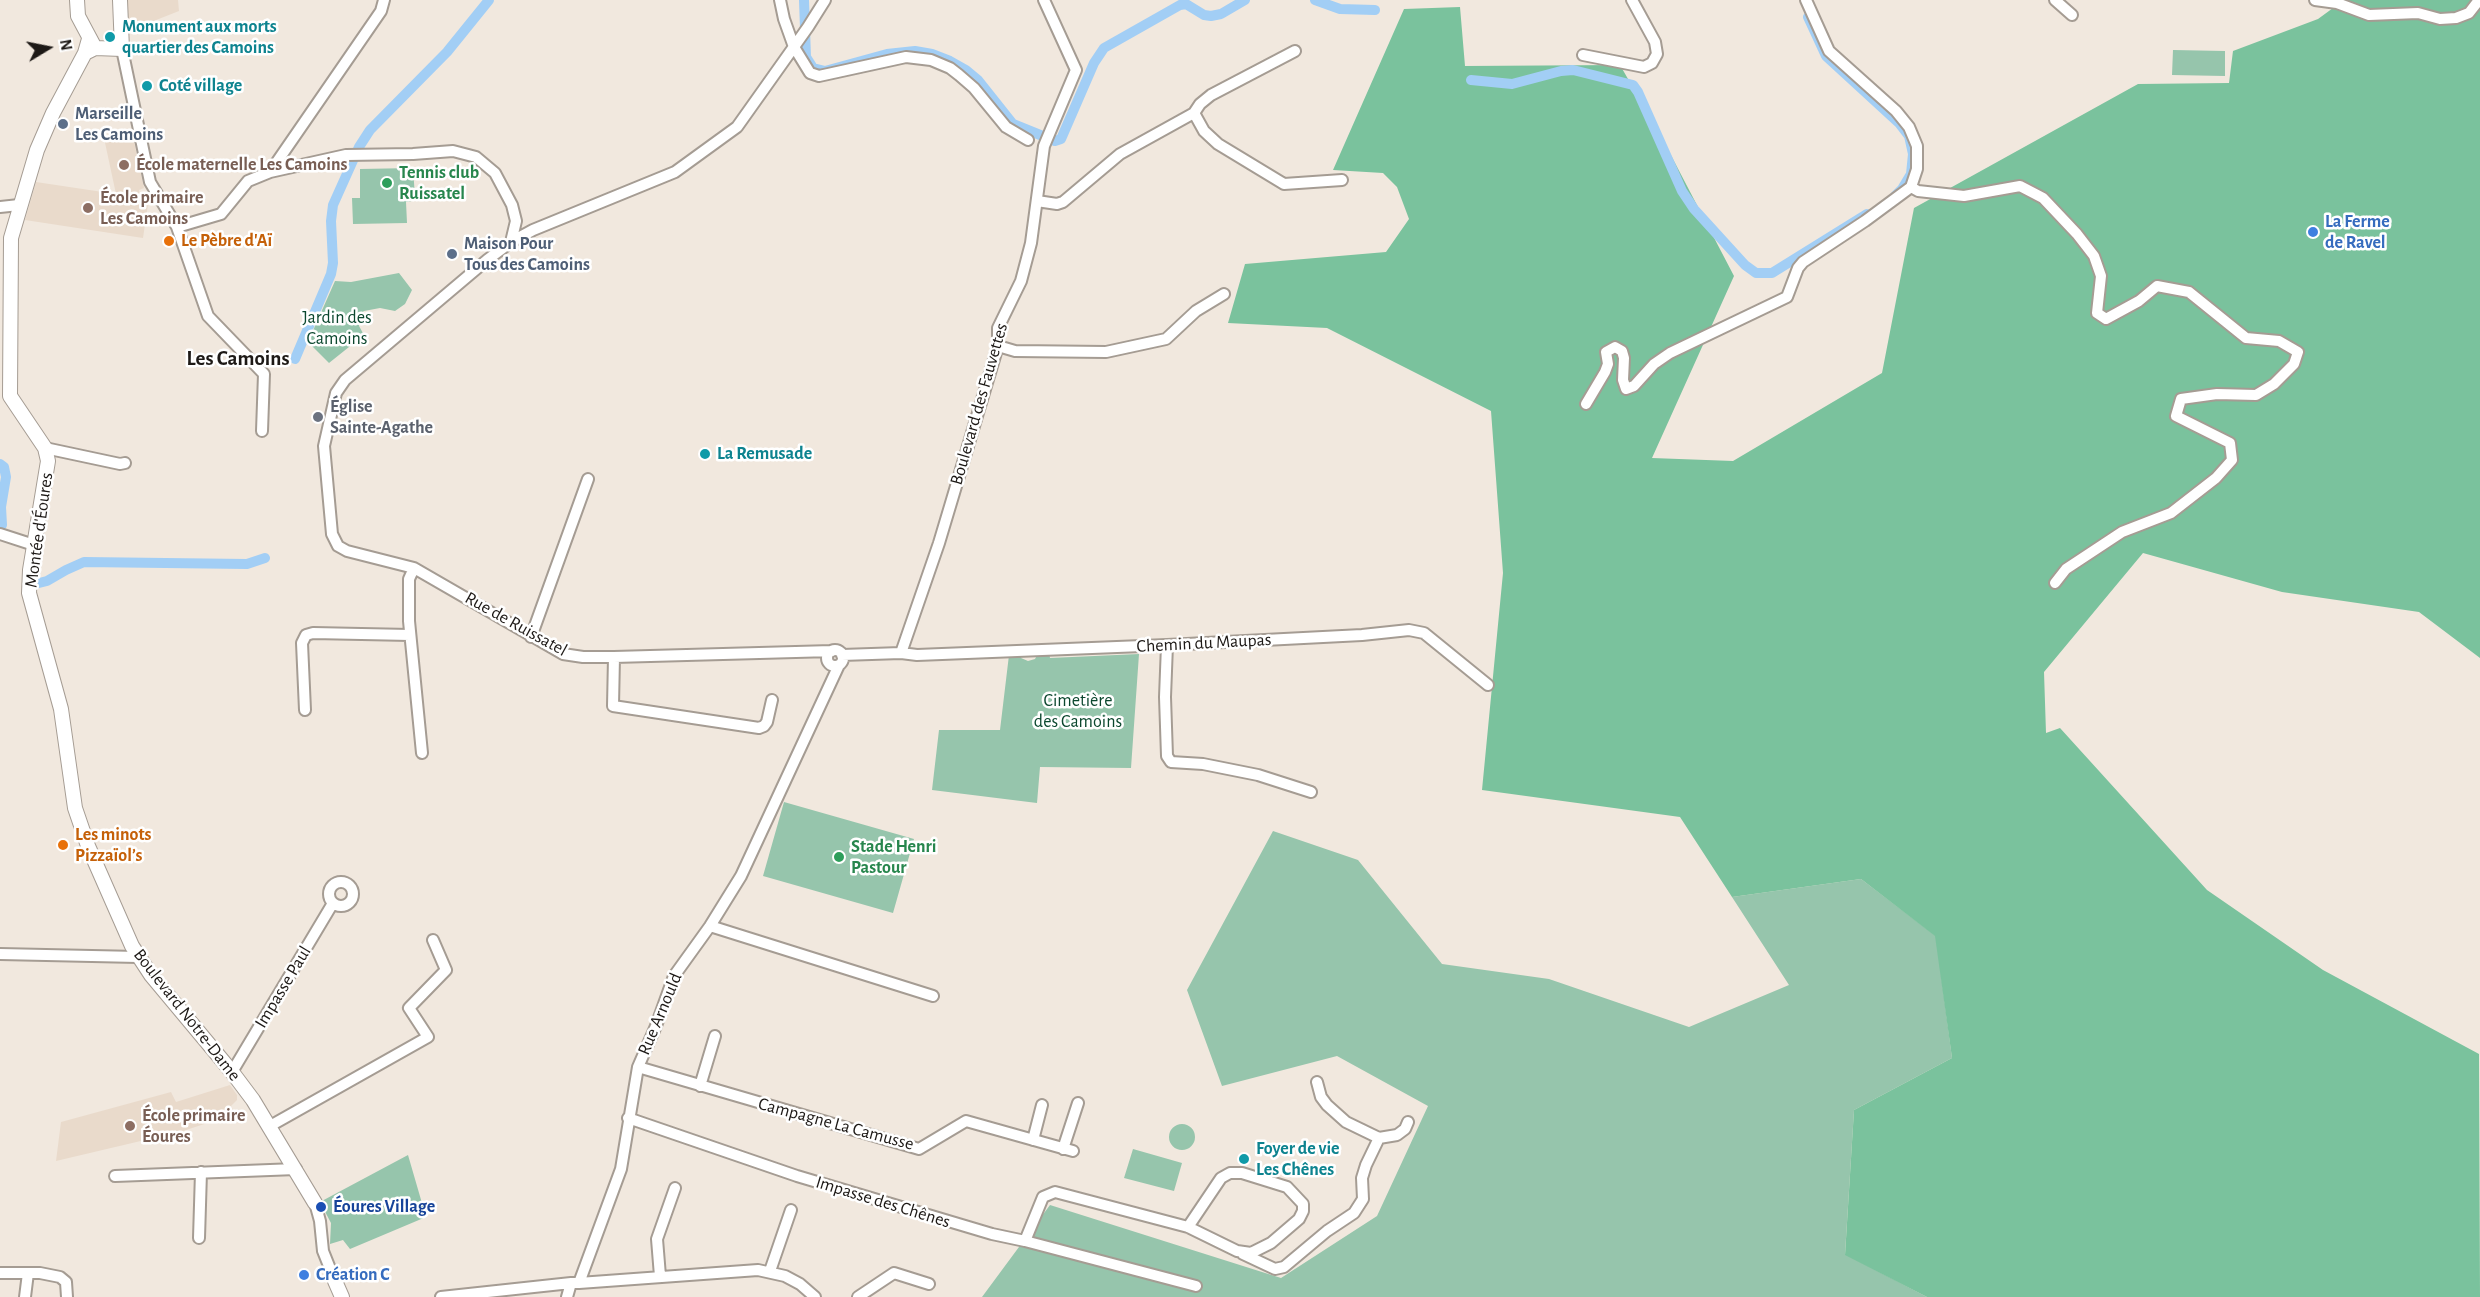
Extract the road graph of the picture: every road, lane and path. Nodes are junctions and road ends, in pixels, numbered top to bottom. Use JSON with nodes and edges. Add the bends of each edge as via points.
{"nodes":[{"id":1,"x":77,"y":0,"type":"edge"},
{"id":2,"x":120,"y":0,"type":"edge"},
{"id":3,"x":384,"y":0,"type":"edge"},
{"id":4,"x":780,"y":0,"type":"edge"},
{"id":5,"x":825,"y":0,"type":"edge"},
{"id":6,"x":1044,"y":0,"type":"edge"},
{"id":7,"x":1632,"y":0,"type":"edge"},
{"id":8,"x":1806,"y":0,"type":"edge"},
{"id":9,"x":2055,"y":0,"type":"edge"},
{"id":10,"x":2315,"y":0,"type":"edge"},
{"id":11,"x":2480,"y":0,"type":"edge"},
{"id":12,"x":2072,"y":15,"type":"dead end"},
{"id":13,"x":797,"y":43,"type":"junction"},
{"id":14,"x":90,"y":47,"type":"junction"},
{"id":15,"x":122,"y":49,"type":"junction"},
{"id":16,"x":1295,"y":51,"type":"dead end"},
{"id":17,"x":1583,"y":55,"type":"dead end"},
{"id":18,"x":1194,"y":113,"type":"junction"},
{"id":19,"x":1028,"y":140,"type":"dead end"},
{"id":20,"x":270,"y":172,"type":"junction"},
{"id":21,"x":1342,"y":180,"type":"dead end"},
{"id":22,"x":1911,"y":187,"type":"junction"},
{"id":23,"x":1036,"y":201,"type":"junction"},
{"id":24,"x":19,"y":206,"type":"junction"},
{"id":25,"x":0,"y":207,"type":"edge"},
{"id":26,"x":177,"y":227,"type":"junction"},
{"id":27,"x":512,"y":242,"type":"junction"},
{"id":28,"x":1224,"y":294,"type":"dead end"},
{"id":29,"x":998,"y":346,"type":"junction"},
{"id":30,"x":5,"y":394,"type":"edge"},
{"id":31,"x":1586,"y":404,"type":"dead end"},
{"id":32,"x":262,"y":431,"type":"dead end"},
{"id":33,"x":45,"y":448,"type":"junction"},
{"id":34,"x":125,"y":463,"type":"dead end"},
{"id":35,"x":588,"y":479,"type":"dead end"},
{"id":36,"x":0,"y":534,"type":"edge"},
{"id":37,"x":34,"y":545,"type":"junction"},
{"id":38,"x":414,"y":568,"type":"junction"},
{"id":39,"x":2055,"y":583,"type":"dead end"},
{"id":40,"x":410,"y":635,"type":"junction"},
{"id":41,"x":531,"y":637,"type":"junction"},
{"id":42,"x":1167,"y":645,"type":"junction"},
{"id":43,"x":901,"y":653,"type":"junction"},
{"id":44,"x":614,"y":657,"type":"junction"},
{"id":45,"x":834,"y":658,"type":"junction"},
{"id":46,"x":1488,"y":685,"type":"dead end"},
{"id":47,"x":772,"y":700,"type":"dead end"},
{"id":48,"x":305,"y":710,"type":"dead end"},
{"id":49,"x":422,"y":753,"type":"dead end"},
{"id":50,"x":71,"y":791,"type":"joint"},
{"id":51,"x":1311,"y":792,"type":"dead end"},
{"id":52,"x":333,"y":903,"type":"dead end"},
{"id":53,"x":710,"y":926,"type":"junction"},
{"id":54,"x":434,"y":940,"type":"dead end"},
{"id":55,"x":0,"y":954,"type":"edge"},
{"id":56,"x":138,"y":957,"type":"junction"},
{"id":57,"x":933,"y":996,"type":"dead end"},
{"id":58,"x":715,"y":1036,"type":"dead end"},
{"id":59,"x":638,"y":1067,"type":"junction"},
{"id":60,"x":232,"y":1072,"type":"junction"},
{"id":61,"x":1317,"y":1082,"type":"dead end"},
{"id":62,"x":699,"y":1086,"type":"junction"},
{"id":63,"x":1078,"y":1103,"type":"dead end"},
{"id":64,"x":1042,"y":1105,"type":"dead end"},
{"id":65,"x":628,"y":1118,"type":"junction"},
{"id":66,"x":1407,"y":1122,"type":"dead end"},
{"id":67,"x":270,"y":1126,"type":"junction"},
{"id":68,"x":1379,"y":1138,"type":"junction"},
{"id":69,"x":1033,"y":1140,"type":"junction"},
{"id":70,"x":296,"y":1169,"type":"junction"},
{"id":71,"x":201,"y":1172,"type":"junction"},
{"id":72,"x":115,"y":1176,"type":"dead end"},
{"id":73,"x":675,"y":1188,"type":"dead end"},
{"id":74,"x":315,"y":1203,"type":"joint"},
{"id":75,"x":791,"y":1210,"type":"dead end"},
{"id":76,"x":1188,"y":1227,"type":"junction"},
{"id":77,"x":199,"y":1238,"type":"dead end"},
{"id":78,"x":1025,"y":1241,"type":"junction"},
{"id":79,"x":1237,"y":1251,"type":"junction"},
{"id":80,"x":770,"y":1271,"type":"junction"},
{"id":81,"x":0,"y":1273,"type":"edge"},
{"id":82,"x":28,"y":1273,"type":"junction"},
{"id":83,"x":660,"y":1276,"type":"junction"},
{"id":84,"x":335,"y":1281,"type":"joint"},
{"id":85,"x":575,"y":1283,"type":"junction"},
{"id":86,"x":929,"y":1284,"type":"dead end"},
{"id":87,"x":1196,"y":1286,"type":"dead end"},
{"id":88,"x":25,"y":1297,"type":"edge"},
{"id":89,"x":67,"y":1297,"type":"edge"},
{"id":90,"x":342,"y":1297,"type":"edge"},
{"id":91,"x":441,"y":1297,"type":"edge"},
{"id":92,"x":567,"y":1297,"type":"edge"},
{"id":93,"x":815,"y":1297,"type":"edge"},
{"id":94,"x":858,"y":1297,"type":"edge"}],
"edges":[{"from":1,"to":14,"type":"street","via":[[78,16]]},
{"from":2,"to":15,"type":"street"},
{"from":3,"to":20,"type":"street","via":[[381,11]]},
{"from":4,"to":13,"type":"street","via":[[784,19]]},
{"from":5,"to":13,"type":"street"},
{"from":6,"to":23,"type":"street","name":"Boulevard des Fauvettes","via":[[1076,70],[1047,135]]},
{"from":7,"to":17,"type":"street","via":[[1655,42],[1658,54],[1652,63],[1644,68]]},
{"from":8,"to":22,"type":"street","via":[[1829,51],[1909,127],[1917,146],[1917,169]]},
{"from":9,"to":12,"type":"street"},
{"from":10,"to":11,"type":"street","via":[[2369,15],[2418,13],[2440,19],[2469,13]]},
{"from":13,"to":19,"type":"street","via":[[805,68],[819,76],[906,57],[950,68],[974,88],[1006,127]]},
{"from":13,"to":27,"type":"street","via":[[736,127],[675,172]]},
{"from":14,"to":15,"type":"street"},
{"from":14,"to":24,"type":"street","name":"Montée d'Éoures","via":[[53,112]]},
{"from":15,"to":26,"type":"street","via":[[150,182]]},
{"from":16,"to":18,"type":"street","via":[[1212,94]]},
{"from":18,"to":21,"type":"street","via":[[1204,131],[1218,144],[1284,184]]},
{"from":18,"to":23,"type":"street","via":[[1120,154],[1063,202]]},
{"from":20,"to":26,"type":"street","via":[[248,181],[221,214]]},
{"from":20,"to":27,"type":"street","via":[[346,155],[453,150],[476,157],[495,173],[516,220]]},
{"from":22,"to":31,"type":"street","via":[[1803,262],[1786,297],[1670,353],[1634,386],[1626,389],[1622,351],[1615,347],[1606,352],[1605,372]]},
{"from":22,"to":39,"type":"street","via":[[1964,196],[2020,186],[2043,198],[2094,256],[2102,276],[2097,313],[2106,319],[2157,286],[2189,292],[2246,338],[2279,341],[2298,352],[2294,364],[2256,395],[2217,394],[2181,399],[2176,416],[2230,443],[2232,460],[2216,478],[2171,513],[2122,532],[2066,569]]},
{"from":23,"to":29,"type":"street","name":"Boulevard des Fauvettes","via":[[1026,264],[998,328]]},
{"from":24,"to":25,"type":"street"},
{"from":24,"to":30,"type":"street","name":"Montée d'Éoures","via":[[11,238]]},
{"from":26,"to":32,"type":"street","via":[[208,316],[264,374]]},
{"from":27,"to":38,"type":"street","name":"Rue de Ruissatel","via":[[345,380],[336,393],[324,446],[332,534],[338,546],[347,551]]},
{"from":28,"to":29,"type":"street","via":[[1196,311],[1166,339],[1106,352],[1015,351]]},
{"from":29,"to":43,"type":"street","name":"Boulevard des Fauvettes","via":[[937,551]]},
{"from":30,"to":33,"type":"street","name":"Montée d'Éoures"},
{"from":33,"to":34,"type":"street"},
{"from":33,"to":37,"type":"street","name":"Montée d'Éoures","via":[[47,468]]},
{"from":35,"to":41,"type":"street"},
{"from":36,"to":37,"type":"street"},
{"from":37,"to":50,"type":"street","name":"Montée d'Éoures","via":[[29,593],[61,709]]},
{"from":38,"to":40,"type":"street","via":[[408,591]]},
{"from":38,"to":41,"type":"street","name":"Rue de Ruissatel"},
{"from":40,"to":48,"type":"street","via":[[306,635],[302,643]]},
{"from":40,"to":49,"type":"street"},
{"from":41,"to":44,"type":"street","name":"Rue de Ruissatel","via":[[563,654]]},
{"from":42,"to":43,"type":"street","name":"Chemin du Maupas"},
{"from":42,"to":46,"type":"street","name":"Chemin du Maupas","via":[[1409,630],[1424,633]]},
{"from":42,"to":51,"type":"street","via":[[1167,756],[1171,762],[1258,775]]},
{"from":43,"to":45,"type":"street"},
{"from":44,"to":45,"type":"street","name":"Rue de Ruissatel","via":[[817,652]]},
{"from":44,"to":47,"type":"street","via":[[613,706],[759,728],[767,722]]},
{"from":45,"to":53,"type":"street","name":"Rue Arnould","via":[[831,681],[741,876]]},
{"from":50,"to":56,"type":"street","name":"Boulevard Notre-Dame","via":[[88,846]]},
{"from":52,"to":60,"type":"street","name":"Impasse Paul"},
{"from":53,"to":57,"type":"street"},
{"from":53,"to":59,"type":"street","name":"Rue Arnould","via":[[674,976]]},
{"from":54,"to":67,"type":"street","via":[[446,970],[408,1008],[428,1037]]},
{"from":55,"to":56,"type":"street"},
{"from":56,"to":60,"type":"street","name":"Boulevard Notre-Dame"},
{"from":58,"to":62,"type":"street"},
{"from":59,"to":62,"type":"street","name":"Campagne La Camusse"},
{"from":59,"to":65,"type":"street","name":"Rue Arnould"},
{"from":60,"to":67,"type":"street","name":"Boulevard Notre-Dame"},
{"from":61,"to":68,"type":"street","via":[[1327,1105],[1346,1122]]},
{"from":62,"to":69,"type":"street","name":"Campagne La Camusse","via":[[919,1149],[966,1121]]},
{"from":63,"to":69,"type":"street","name":"Campagne La Camusse","via":[[1068,1150]]},
{"from":64,"to":69,"type":"street"},
{"from":65,"to":78,"type":"street","name":"Impasse des Chênes","via":[[797,1176]]},
{"from":65,"to":85,"type":"street","name":"Rue Arnould","via":[[621,1168]]},
{"from":66,"to":68,"type":"street","via":[[1397,1135]]},
{"from":67,"to":70,"type":"street","name":"Boulevard Notre-Dame"},
{"from":68,"to":79,"type":"street","via":[[1362,1178],[1363,1199],[1354,1213],[1284,1267],[1275,1269]]},
{"from":70,"to":71,"type":"street"},
{"from":70,"to":74,"type":"street","name":"Boulevard Notre-Dame"},
{"from":71,"to":72,"type":"street"},
{"from":71,"to":77,"type":"street"},
{"from":73,"to":83,"type":"street","via":[[657,1239]]},
{"from":74,"to":84,"type":"street","name":"Boulevard Notre-Dame","via":[[322,1251]]},
{"from":75,"to":80,"type":"street"},
{"from":76,"to":78,"type":"street","via":[[1055,1192],[1038,1206]]},
{"from":76,"to":79,"type":"street"},
{"from":76,"to":79,"type":"street","via":[[1221,1178],[1230,1173],[1287,1187],[1295,1194],[1303,1204],[1299,1219],[1259,1250]]},
{"from":78,"to":87,"type":"street","name":"Impasse des Chênes"},
{"from":80,"to":83,"type":"street"},
{"from":80,"to":93,"type":"street","via":[[800,1284]]},
{"from":81,"to":82,"type":"street"},
{"from":82,"to":88,"type":"street"},
{"from":82,"to":89,"type":"street","via":[[60,1277],[66,1282]]},
{"from":83,"to":85,"type":"street"},
{"from":84,"to":90,"type":"street","name":"Boulevard Notre-Dame"},
{"from":85,"to":91,"type":"street"},
{"from":85,"to":92,"type":"street","name":"Rue Arnould"},
{"from":86,"to":94,"type":"street","via":[[894,1273]]}]}
